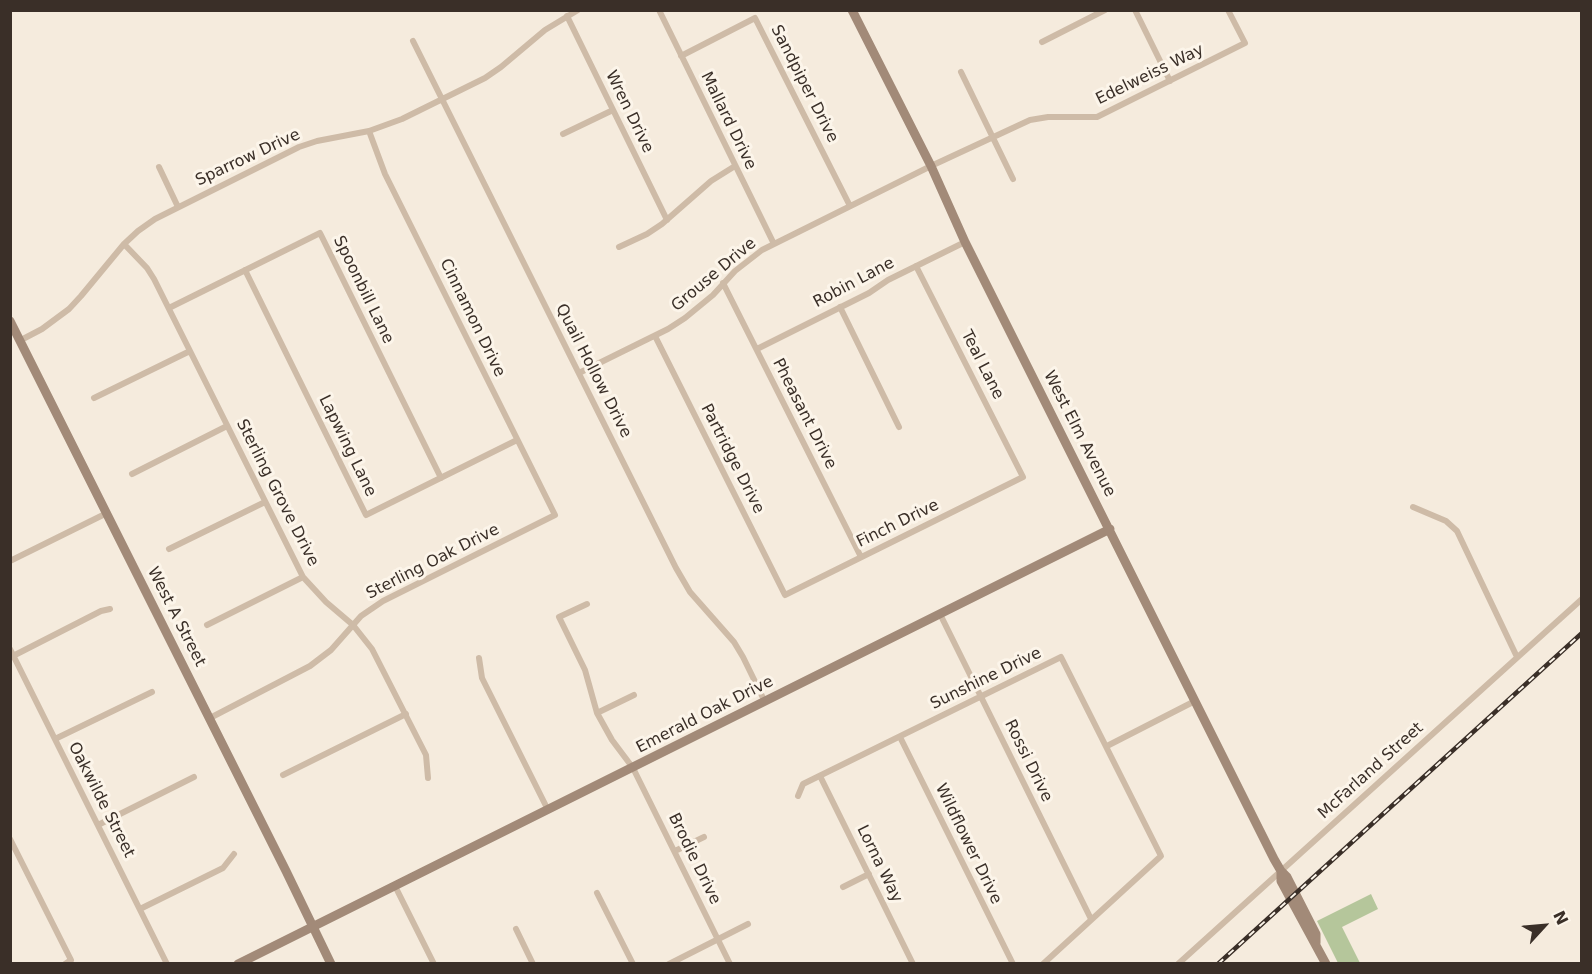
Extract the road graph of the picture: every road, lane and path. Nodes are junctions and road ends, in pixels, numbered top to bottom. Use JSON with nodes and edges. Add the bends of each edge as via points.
{"nodes":[{"id":1,"x":578,"y":10,"type":"edge"},
{"id":2,"x":658,"y":10,"type":"edge"},
{"id":3,"x":852,"y":10,"type":"edge"},
{"id":4,"x":1105,"y":10,"type":"edge"},
{"id":5,"x":1135,"y":10,"type":"edge"},
{"id":6,"x":1228,"y":10,"type":"edge"},
{"id":7,"x":567,"y":16,"type":"junction"},
{"id":8,"x":414,"y":41,"type":"dead end"},
{"id":9,"x":1042,"y":42,"type":"dead end"},
{"id":10,"x":681,"y":56,"type":"junction"},
{"id":11,"x":961,"y":72,"type":"dead end"},
{"id":12,"x":1170,"y":81,"type":"junction"},
{"id":13,"x":442,"y":99,"type":"junction"},
{"id":14,"x":613,"y":110,"type":"junction"},
{"id":15,"x":369,"y":130,"type":"junction"},
{"id":16,"x":564,"y":134,"type":"dead end"},
{"id":17,"x":993,"y":136,"type":"junction"},
{"id":18,"x":735,"y":166,"type":"junction"},
{"id":19,"x":931,"y":166,"type":"junction"},
{"id":20,"x":159,"y":167,"type":"dead end"},
{"id":21,"x":1013,"y":179,"type":"dead end"},
{"id":22,"x":850,"y":206,"type":"junction"},
{"id":23,"x":178,"y":207,"type":"junction"},
{"id":24,"x":668,"y":220,"type":"junction"},
{"id":25,"x":965,"y":242,"type":"junction"},
{"id":26,"x":124,"y":244,"type":"junction"},
{"id":27,"x":774,"y":244,"type":"junction"},
{"id":28,"x":619,"y":248,"type":"dead end"},
{"id":29,"x":916,"y":266,"type":"junction"},
{"id":30,"x":245,"y":270,"type":"junction"},
{"id":31,"x":723,"y":283,"type":"junction"},
{"id":32,"x":169,"y":308,"type":"junction"},
{"id":33,"x":840,"y":308,"type":"junction"},
{"id":34,"x":10,"y":321,"type":"edge"},
{"id":35,"x":655,"y":336,"type":"junction"},
{"id":36,"x":21,"y":340,"type":"junction"},
{"id":37,"x":756,"y":349,"type":"junction"},
{"id":38,"x":190,"y":351,"type":"junction"},
{"id":39,"x":579,"y":373,"type":"junction"},
{"id":40,"x":94,"y":398,"type":"dead end"},
{"id":41,"x":227,"y":426,"type":"junction"},
{"id":42,"x":899,"y":427,"type":"dead end"},
{"id":43,"x":518,"y":440,"type":"junction"},
{"id":44,"x":132,"y":474,"type":"dead end"},
{"id":45,"x":1023,"y":477,"type":"joint"},
{"id":46,"x":441,"y":478,"type":"junction"},
{"id":47,"x":265,"y":502,"type":"junction"},
{"id":48,"x":1413,"y":507,"type":"dead end"},
{"id":49,"x":107,"y":513,"type":"junction"},
{"id":50,"x":555,"y":515,"type":"joint"},
{"id":51,"x":1110,"y":529,"type":"junction"},
{"id":52,"x":169,"y":549,"type":"dead end"},
{"id":53,"x":861,"y":557,"type":"junction"},
{"id":54,"x":10,"y":561,"type":"edge"},
{"id":55,"x":303,"y":577,"type":"junction"},
{"id":56,"x":785,"y":595,"type":"joint"},
{"id":57,"x":1581,"y":598,"type":"edge"},
{"id":58,"x":586,"y":604,"type":"dead end"},
{"id":59,"x":110,"y":609,"type":"dead end"},
{"id":60,"x":940,"y":614,"type":"junction"},
{"id":61,"x":207,"y":624,"type":"dead end"},
{"id":62,"x":353,"y":625,"type":"junction"},
{"id":63,"x":12,"y":654,"type":"edge"},
{"id":64,"x":1517,"y":657,"type":"junction"},
{"id":65,"x":479,"y":658,"type":"dead end"},
{"id":66,"x":152,"y":692,"type":"dead end"},
{"id":67,"x":634,"y":695,"type":"dead end"},
{"id":68,"x":981,"y":696,"type":"junction"},
{"id":69,"x":1195,"y":701,"type":"junction"},
{"id":70,"x":765,"y":702,"type":"junction"},
{"id":71,"x":597,"y":713,"type":"junction"},
{"id":72,"x":406,"y":714,"type":"junction"},
{"id":73,"x":210,"y":718,"type":"junction"},
{"id":74,"x":900,"y":736,"type":"junction"},
{"id":75,"x":55,"y":740,"type":"junction"},
{"id":76,"x":1107,"y":746,"type":"junction"},
{"id":77,"x":633,"y":768,"type":"junction"},
{"id":78,"x":283,"y":775,"type":"dead end"},
{"id":79,"x":820,"y":776,"type":"junction"},
{"id":80,"x":195,"y":777,"type":"dead end"},
{"id":81,"x":428,"y":778,"type":"dead end"},
{"id":82,"x":798,"y":796,"type":"dead end"},
{"id":83,"x":548,"y":810,"type":"junction"},
{"id":84,"x":98,"y":825,"type":"junction"},
{"id":85,"x":704,"y":837,"type":"dead end"},
{"id":86,"x":10,"y":839,"type":"edge"},
{"id":87,"x":675,"y":851,"type":"junction"},
{"id":88,"x":234,"y":854,"type":"dead end"},
{"id":89,"x":1281,"y":871,"type":"junction"},
{"id":90,"x":869,"y":874,"type":"junction"},
{"id":91,"x":395,"y":886,"type":"junction"},
{"id":92,"x":843,"y":887,"type":"dead end"},
{"id":93,"x":597,"y":892,"type":"dead end"},
{"id":94,"x":140,"y":909,"type":"junction"},
{"id":95,"x":1091,"y":919,"type":"junction"},
{"id":96,"x":748,"y":924,"type":"dead end"},
{"id":97,"x":312,"y":927,"type":"junction"},
{"id":98,"x":516,"y":929,"type":"dead end"},
{"id":99,"x":718,"y":939,"type":"junction"},
{"id":100,"x":65,"y":963,"type":"edge"},
{"id":101,"x":167,"y":963,"type":"edge"},
{"id":102,"x":238,"y":963,"type":"edge"},
{"id":103,"x":331,"y":963,"type":"edge"},
{"id":104,"x":434,"y":963,"type":"edge"},
{"id":105,"x":533,"y":963,"type":"edge"},
{"id":106,"x":633,"y":963,"type":"edge"},
{"id":107,"x":669,"y":963,"type":"edge"},
{"id":108,"x":730,"y":963,"type":"edge"},
{"id":109,"x":913,"y":963,"type":"edge"},
{"id":110,"x":1013,"y":963,"type":"edge"},
{"id":111,"x":1043,"y":963,"type":"edge"},
{"id":112,"x":1178,"y":963,"type":"edge"},
{"id":113,"x":1326,"y":963,"type":"edge"}],
"edges":[{"from":1,"to":7,"type":"street","name":"Sparrow Drive"},
{"from":2,"to":10,"type":"street","name":"Mallard Drive"},
{"from":3,"to":19,"type":"street","name":"West Elm Avenue"},
{"from":4,"to":9,"type":"street"},
{"from":5,"to":12,"type":"street"},
{"from":6,"to":12,"type":"street","name":"Edelweiss Way","via":[[1245,43]]},
{"from":7,"to":13,"type":"street","name":"Sparrow Drive","via":[[485,78]]},
{"from":7,"to":14,"type":"street","name":"Wren Drive"},
{"from":8,"to":13,"type":"street","name":"Quail Hollow Drive"},
{"from":10,"to":18,"type":"street","name":"Mallard Drive"},
{"from":10,"to":22,"type":"street","name":"Sandpiper Drive","via":[[756,18]]},
{"from":11,"to":17,"type":"street"},
{"from":12,"to":17,"type":"street","name":"Edelweiss Way","via":[[1096,117],[1030,120]]},
{"from":13,"to":15,"type":"street","name":"Sparrow Drive"},
{"from":13,"to":39,"type":"street","name":"Quail Hollow Drive"},
{"from":14,"to":16,"type":"street"},
{"from":14,"to":24,"type":"street","name":"Wren Drive"},
{"from":15,"to":23,"type":"street","name":"Sparrow Drive","via":[[299,147]]},
{"from":15,"to":43,"type":"street","name":"Cinnamon Drive","via":[[385,174]]},
{"from":17,"to":19,"type":"street","name":"Edelweiss Way"},
{"from":17,"to":21,"type":"street"},
{"from":18,"to":24,"type":"street","via":[[711,181]]},
{"from":18,"to":27,"type":"street","name":"Mallard Drive"},
{"from":19,"to":22,"type":"street","name":"Grouse Drive"},
{"from":19,"to":25,"type":"street","name":"West Elm Avenue"},
{"from":20,"to":23,"type":"street"},
{"from":22,"to":27,"type":"street","name":"Grouse Drive"},
{"from":23,"to":26,"type":"street","name":"Sparrow Drive","via":[[155,219]]},
{"from":24,"to":28,"type":"street"},
{"from":25,"to":29,"type":"street","name":"Robin Lane"},
{"from":25,"to":51,"type":"street","name":"West Elm Avenue"},
{"from":26,"to":32,"type":"street","name":"Sterling Grove Drive","via":[[147,268]]},
{"from":26,"to":36,"type":"street","name":"Sparrow Drive","via":[[69,309]]},
{"from":27,"to":31,"type":"street","name":"Grouse Drive"},
{"from":29,"to":33,"type":"street","name":"Robin Lane"},
{"from":29,"to":45,"type":"street","name":"Teal Lane"},
{"from":30,"to":32,"type":"street","name":"Spoonbill Lane"},
{"from":30,"to":46,"type":"street","name":"Lapwing Lane","via":[[366,515]]},
{"from":30,"to":46,"type":"street","name":"Spoonbill Lane","via":[[320,233]]},
{"from":31,"to":35,"type":"street","name":"Grouse Drive","via":[[701,306]]},
{"from":31,"to":37,"type":"street","name":"Pheasant Drive"},
{"from":32,"to":38,"type":"street","name":"Sterling Grove Drive"},
{"from":33,"to":37,"type":"street","name":"Robin Lane"},
{"from":33,"to":42,"type":"street"},
{"from":34,"to":36,"type":"street","name":"West A Street"},
{"from":35,"to":39,"type":"street","name":"Grouse Drive"},
{"from":35,"to":56,"type":"street","name":"Partridge Drive"},
{"from":36,"to":49,"type":"street","name":"West A Street"},
{"from":37,"to":53,"type":"street","name":"Pheasant Drive"},
{"from":38,"to":40,"type":"street"},
{"from":38,"to":41,"type":"street","name":"Sterling Grove Drive"},
{"from":39,"to":70,"type":"street","name":"Quail Hollow Drive","via":[[682,579],[734,642]]},
{"from":41,"to":44,"type":"street"},
{"from":41,"to":47,"type":"street","name":"Sterling Grove Drive"},
{"from":43,"to":46,"type":"street","name":"Lapwing Lane"},
{"from":43,"to":50,"type":"street","name":"Cinnamon Drive"},
{"from":45,"to":53,"type":"street","name":"Finch Drive"},
{"from":47,"to":52,"type":"street"},
{"from":47,"to":55,"type":"street","name":"Sterling Grove Drive"},
{"from":48,"to":64,"type":"street","via":[[1446,521],[1457,531]]},
{"from":49,"to":54,"type":"street"},
{"from":49,"to":73,"type":"street","name":"West A Street"},
{"from":50,"to":62,"type":"street","name":"Sterling Oak Drive","via":[[383,601]]},
{"from":51,"to":60,"type":"street","name":"Emerald Oak Drive"},
{"from":51,"to":69,"type":"street","name":"West Elm Avenue"},
{"from":53,"to":56,"type":"street","name":"Finch Drive"},
{"from":55,"to":61,"type":"street"},
{"from":55,"to":62,"type":"street","name":"Sterling Grove Drive"},
{"from":57,"to":64,"type":"street","name":"McFarland Street"},
{"from":58,"to":71,"type":"street","name":"Brodie Drive","via":[[559,617],[585,670]]},
{"from":59,"to":63,"type":"street"},
{"from":60,"to":68,"type":"street","name":"Rossi Drive"},
{"from":60,"to":70,"type":"street","name":"Emerald Oak Drive"},
{"from":62,"to":72,"type":"street","name":"Sterling Grove Drive","via":[[372,649]]},
{"from":62,"to":73,"type":"street","name":"Sterling Oak Drive","via":[[310,666]]},
{"from":63,"to":75,"type":"street","name":"Oakwilde Street"},
{"from":64,"to":89,"type":"street","name":"McFarland Street"},
{"from":65,"to":83,"type":"street","via":[[482,678]]},
{"from":66,"to":75,"type":"street"},
{"from":67,"to":71,"type":"street"},
{"from":68,"to":74,"type":"street","name":"Sunshine Drive"},
{"from":68,"to":76,"type":"street","name":"Sunshine Drive","via":[[1061,657]]},
{"from":68,"to":95,"type":"street","name":"Rossi Drive"},
{"from":69,"to":76,"type":"street"},
{"from":69,"to":89,"type":"street","name":"West Elm Avenue"},
{"from":70,"to":77,"type":"street","name":"Emerald Oak Drive"},
{"from":71,"to":77,"type":"street","name":"Brodie Drive"},
{"from":72,"to":78,"type":"street"},
{"from":72,"to":81,"type":"street","name":"Sterling Grove Drive","via":[[426,755]]},
{"from":73,"to":97,"type":"street","name":"West A Street"},
{"from":74,"to":79,"type":"street","name":"Sunshine Drive"},
{"from":74,"to":110,"type":"street","name":"Wildflower Drive"},
{"from":75,"to":84,"type":"street","name":"Oakwilde Street"},
{"from":76,"to":95,"type":"street","name":"Sunshine Drive","via":[[1161,856]]},
{"from":77,"to":83,"type":"street","name":"Emerald Oak Drive"},
{"from":77,"to":87,"type":"street","name":"Brodie Drive"},
{"from":79,"to":82,"type":"street","name":"Sunshine Drive","via":[[803,784]]},
{"from":79,"to":90,"type":"street","name":"Lorna Way"},
{"from":80,"to":84,"type":"street"},
{"from":83,"to":91,"type":"street","name":"Emerald Oak Drive"},
{"from":84,"to":94,"type":"street","name":"Oakwilde Street"},
{"from":85,"to":87,"type":"street"},
{"from":86,"to":100,"type":"street","via":[[71,960]]},
{"from":87,"to":99,"type":"street","name":"Brodie Drive"},
{"from":88,"to":94,"type":"street","via":[[223,868]]},
{"from":89,"to":112,"type":"street","name":"McFarland Street"},
{"from":89,"to":113,"type":"street","name":"West Elm Avenue","via":[[1281,881],[1293,895]]},
{"from":90,"to":92,"type":"street"},
{"from":90,"to":109,"type":"street","name":"Lorna Way"},
{"from":91,"to":97,"type":"street","name":"Emerald Oak Drive"},
{"from":91,"to":104,"type":"street"},
{"from":93,"to":106,"type":"street"},
{"from":94,"to":101,"type":"street","name":"Oakwilde Street"},
{"from":95,"to":111,"type":"street"},
{"from":96,"to":99,"type":"street"},
{"from":97,"to":102,"type":"street","name":"Emerald Oak Drive"},
{"from":97,"to":103,"type":"street","name":"West A Street"},
{"from":98,"to":105,"type":"street"},
{"from":99,"to":107,"type":"street"},
{"from":99,"to":108,"type":"street","name":"Brodie Drive"}]}
